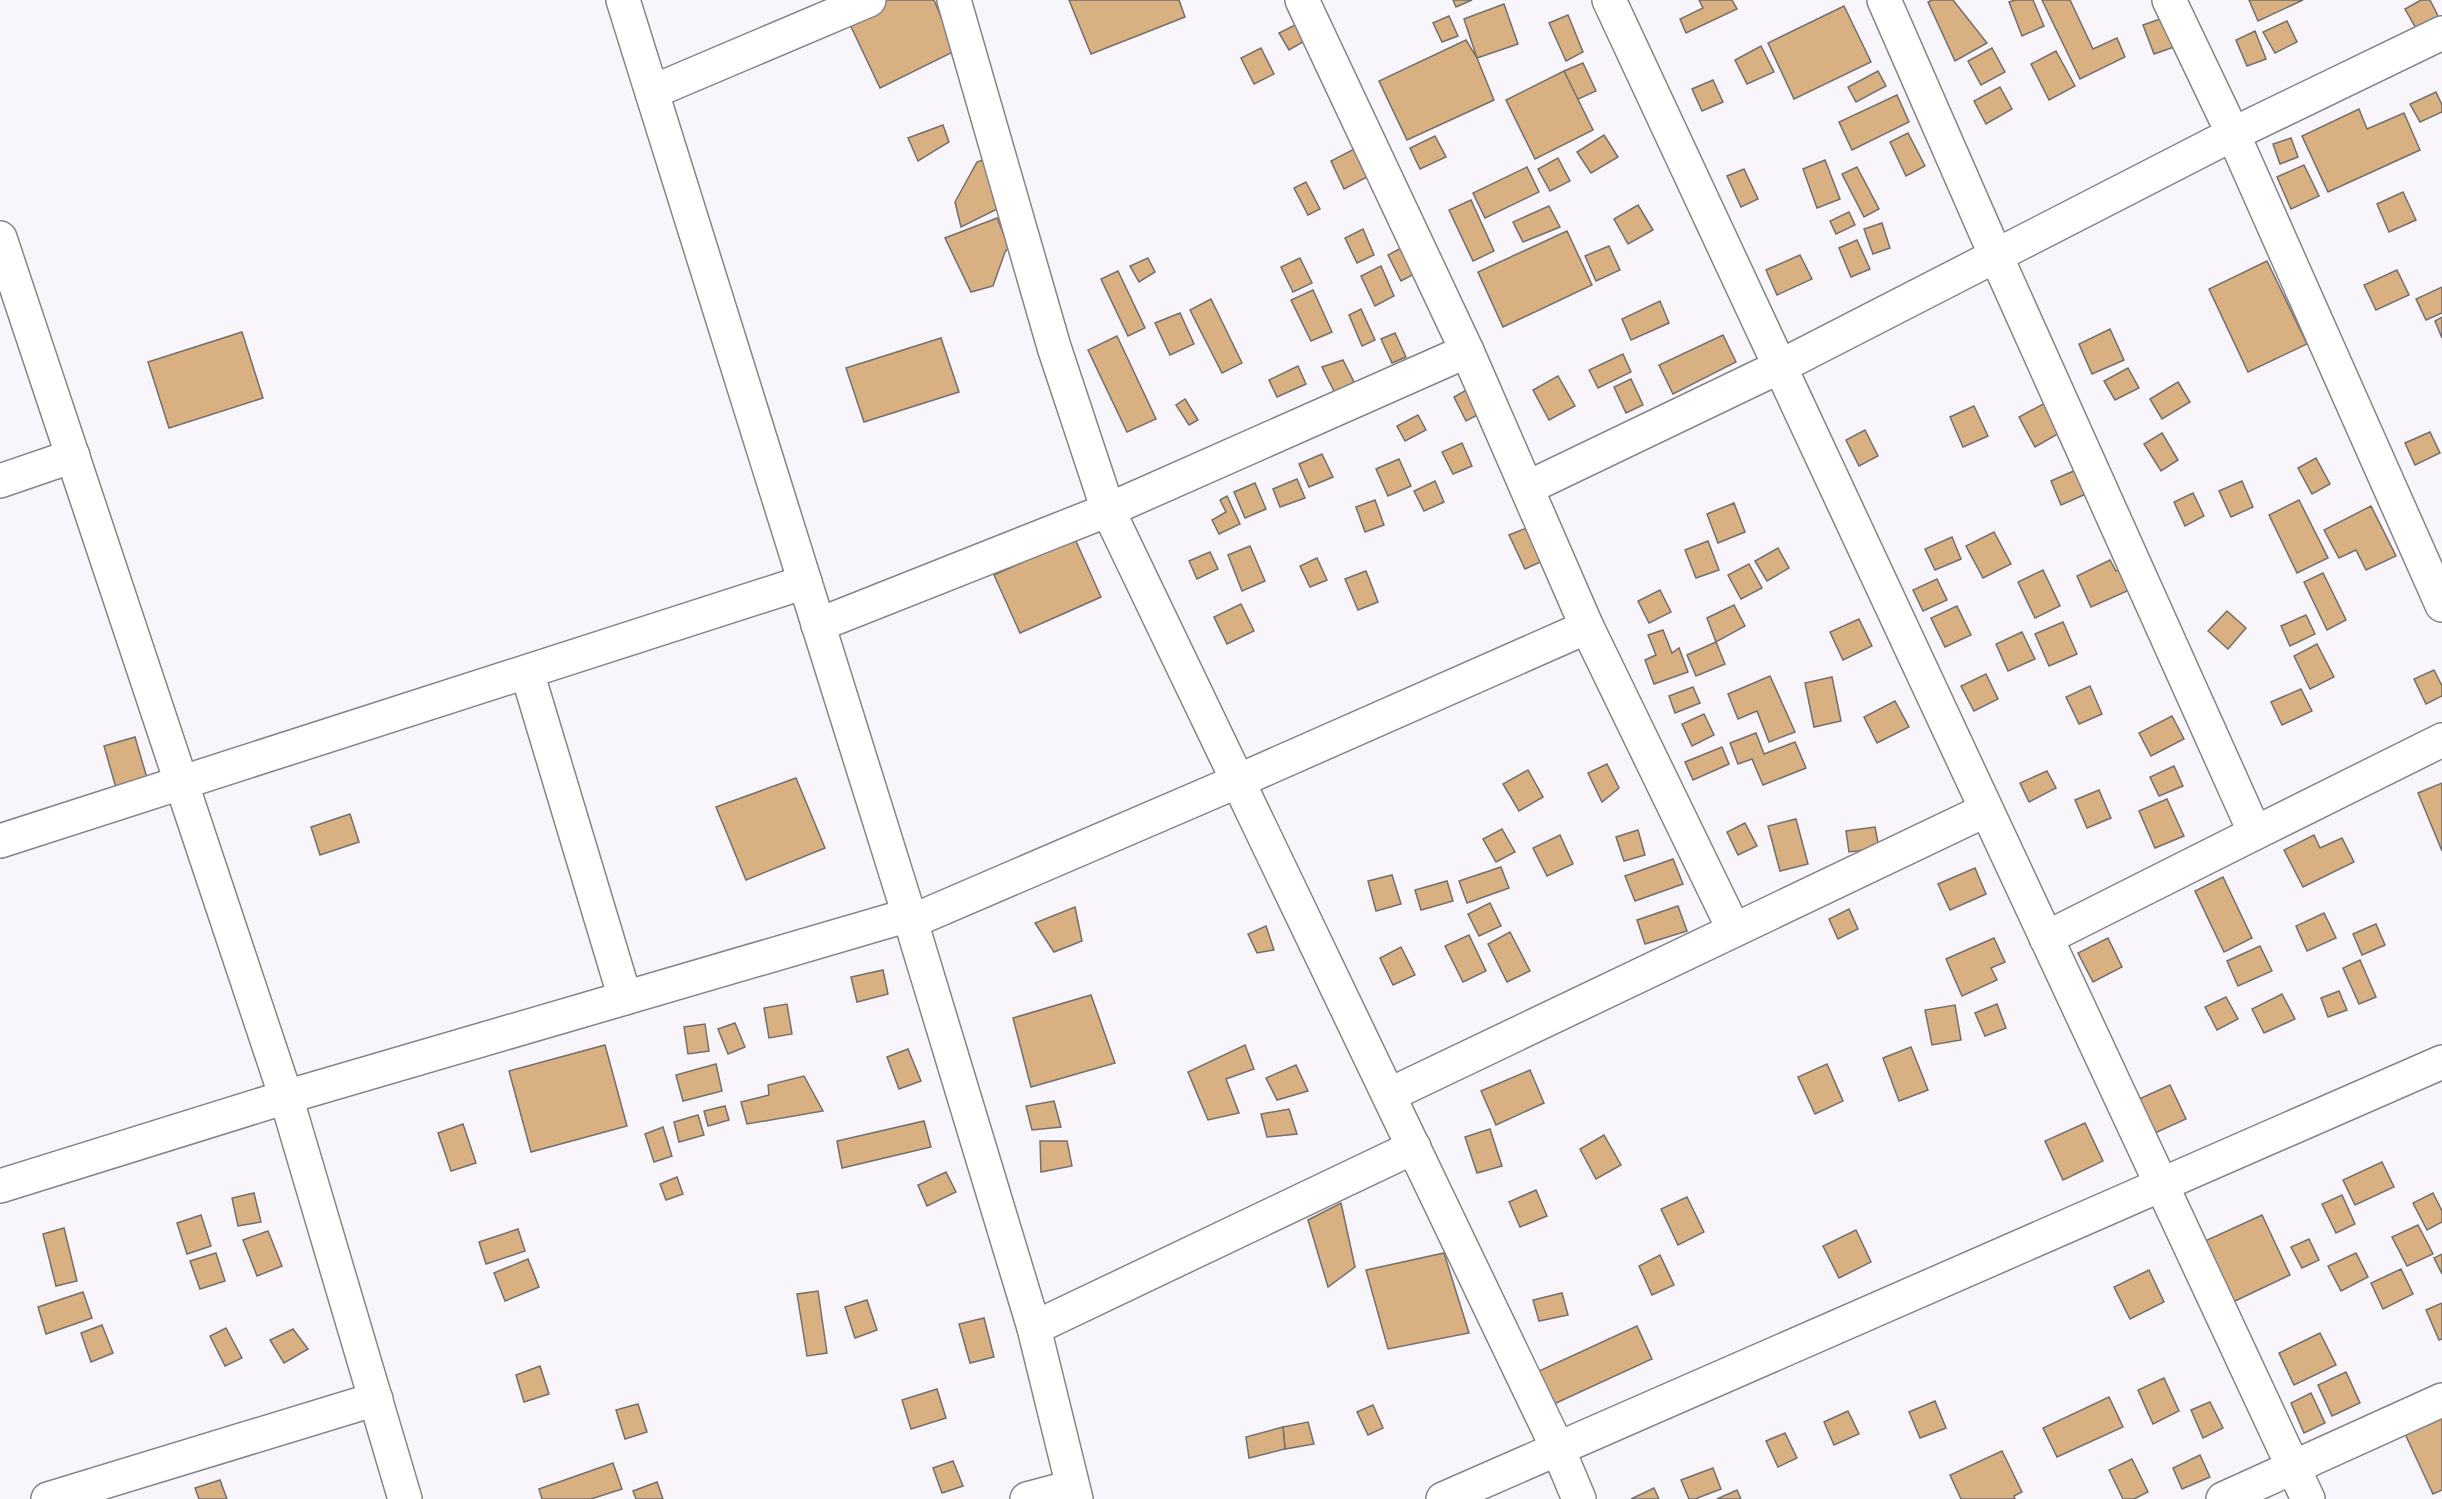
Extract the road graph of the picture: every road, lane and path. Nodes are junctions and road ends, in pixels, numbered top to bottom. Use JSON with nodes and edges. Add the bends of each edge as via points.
{"nodes":[{"id":1,"x":623,"y":0,"type":"edge"},
{"id":2,"x":869,"y":0,"type":"edge"},
{"id":3,"x":954,"y":0,"type":"edge"},
{"id":4,"x":1302,"y":0,"type":"edge"},
{"id":5,"x":1609,"y":0,"type":"edge"},
{"id":6,"x":1884,"y":0,"type":"edge"},
{"id":7,"x":2169,"y":0,"type":"edge"},
{"id":8,"x":2442,"y":33,"type":"edge"},
{"id":9,"x":652,"y":92,"type":"junction"},
{"id":10,"x":2233,"y":134,"type":"junction"},
{"id":11,"x":0,"y":238,"type":"edge"},
{"id":12,"x":1996,"y":256,"type":"junction"},
{"id":13,"x":1467,"y":351,"type":"junction"},
{"id":14,"x":1779,"y":367,"type":"junction"},
{"id":15,"x":73,"y":456,"type":"junction"},
{"id":16,"x":0,"y":481,"type":"edge"},
{"id":17,"x":1527,"y":488,"type":"junction"},
{"id":18,"x":1108,"y":510,"type":"junction"},
{"id":19,"x":805,"y":582,"type":"junction"},
{"id":20,"x":2442,"y":605,"type":"edge"},
{"id":21,"x":818,"y":625,"type":"junction"},
{"id":22,"x":1587,"y":627,"type":"junction"},
{"id":23,"x":527,"y":672,"type":"junction"},
{"id":24,"x":2442,"y":740,"type":"edge"},
{"id":25,"x":1238,"y":781,"type":"junction"},
{"id":26,"x":181,"y":784,"type":"junction"},
{"id":27,"x":1986,"y":810,"type":"junction"},
{"id":28,"x":2255,"y":833,"type":"junction"},
{"id":29,"x":0,"y":840,"type":"edge"},
{"id":30,"x":910,"y":918,"type":"junction"},
{"id":31,"x":1734,"y":930,"type":"junction"},
{"id":32,"x":2046,"y":938,"type":"junction"},
{"id":33,"x":625,"y":998,"type":"junction"},
{"id":34,"x":2442,"y":1062,"type":"edge"},
{"id":35,"x":1389,"y":1095,"type":"junction"},
{"id":36,"x":286,"y":1097,"type":"junction"},
{"id":37,"x":1414,"y":1147,"type":"junction"},
{"id":38,"x":2160,"y":1185,"type":"junction"},
{"id":39,"x":0,"y":1186,"type":"edge"},
{"id":40,"x":1034,"y":1328,"type":"junction"},
{"id":41,"x":376,"y":1399,"type":"junction"},
{"id":42,"x":2442,"y":1400,"type":"edge"},
{"id":43,"x":1558,"y":1449,"type":"junction"},
{"id":44,"x":2293,"y":1467,"type":"junction"},
{"id":45,"x":1074,"y":1493,"type":"edge"},
{"id":46,"x":48,"y":1499,"type":"edge"},
{"id":47,"x":405,"y":1499,"type":"edge"},
{"id":48,"x":1027,"y":1499,"type":"edge"},
{"id":49,"x":1443,"y":1499,"type":"edge"},
{"id":50,"x":1579,"y":1499,"type":"edge"},
{"id":51,"x":2223,"y":1499,"type":"edge"},
{"id":52,"x":2308,"y":1499,"type":"edge"}],
"edges":[{"from":1,"to":9,"type":"street"},
{"from":2,"to":9,"type":"street"},
{"from":3,"to":18,"type":"street","via":[[1054,347]]},
{"from":4,"to":13,"type":"street"},
{"from":5,"to":14,"type":"street"},
{"from":6,"to":12,"type":"street"},
{"from":7,"to":10,"type":"street"},
{"from":8,"to":10,"type":"street"},
{"from":9,"to":19,"type":"street"},
{"from":10,"to":12,"type":"street"},
{"from":10,"to":20,"type":"street"},
{"from":11,"to":15,"type":"street"},
{"from":12,"to":14,"type":"street"},
{"from":12,"to":28,"type":"street"},
{"from":13,"to":17,"type":"street"},
{"from":13,"to":18,"type":"street"},
{"from":14,"to":17,"type":"street"},
{"from":14,"to":27,"type":"street"},
{"from":15,"to":16,"type":"street"},
{"from":15,"to":26,"type":"street"},
{"from":17,"to":22,"type":"street"},
{"from":18,"to":21,"type":"street"},
{"from":18,"to":25,"type":"street"},
{"from":19,"to":21,"type":"street"},
{"from":19,"to":23,"type":"street"},
{"from":21,"to":30,"type":"street"},
{"from":22,"to":25,"type":"street"},
{"from":22,"to":31,"type":"street"},
{"from":23,"to":26,"type":"street"},
{"from":23,"to":33,"type":"street"},
{"from":24,"to":28,"type":"street"},
{"from":25,"to":30,"type":"street"},
{"from":25,"to":35,"type":"street"},
{"from":26,"to":29,"type":"street"},
{"from":26,"to":36,"type":"street"},
{"from":27,"to":31,"type":"street"},
{"from":27,"to":32,"type":"street"},
{"from":28,"to":32,"type":"street"},
{"from":30,"to":33,"type":"street"},
{"from":30,"to":40,"type":"street"},
{"from":31,"to":35,"type":"street"},
{"from":32,"to":38,"type":"street"},
{"from":33,"to":36,"type":"street"},
{"from":34,"to":38,"type":"street"},
{"from":35,"to":37,"type":"street"},
{"from":36,"to":39,"type":"street"},
{"from":36,"to":41,"type":"street"},
{"from":37,"to":40,"type":"street"},
{"from":37,"to":43,"type":"street"},
{"from":38,"to":43,"type":"street"},
{"from":38,"to":44,"type":"street"},
{"from":40,"to":45,"type":"street"},
{"from":41,"to":46,"type":"street"},
{"from":41,"to":47,"type":"street"},
{"from":42,"to":44,"type":"street"},
{"from":43,"to":49,"type":"street"},
{"from":43,"to":50,"type":"street"},
{"from":44,"to":51,"type":"street"},
{"from":44,"to":52,"type":"street"},
{"from":45,"to":48,"type":"street"}]}
